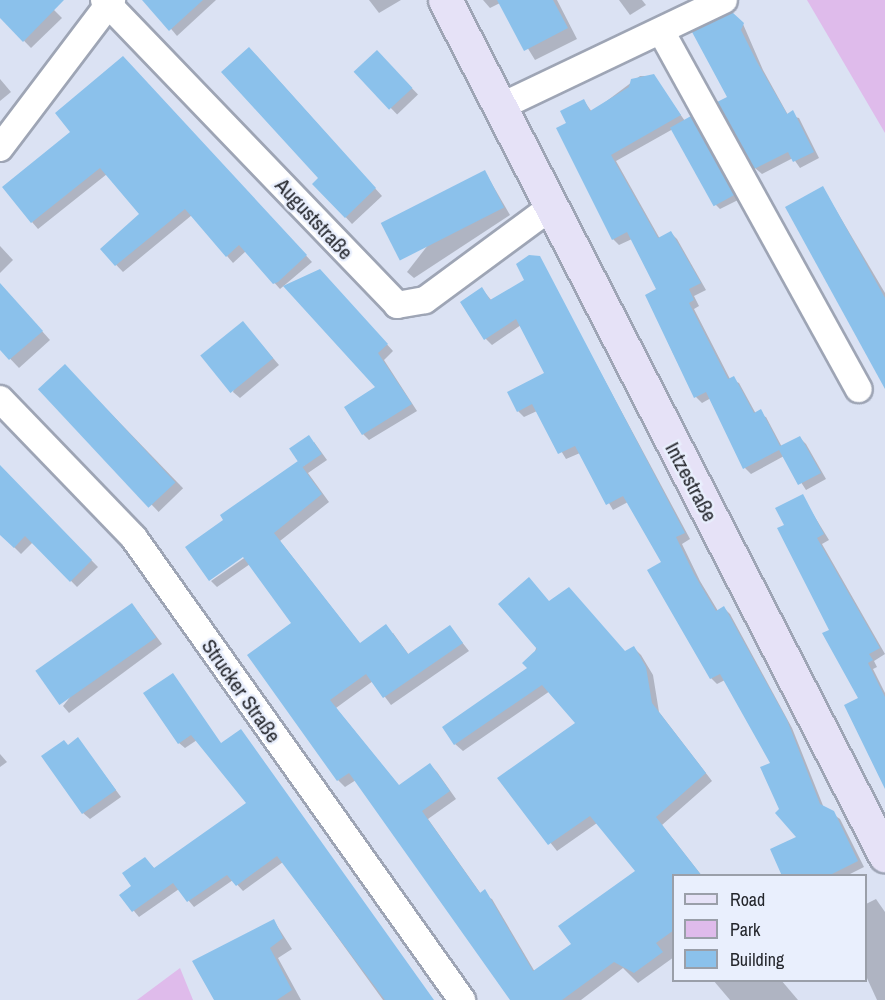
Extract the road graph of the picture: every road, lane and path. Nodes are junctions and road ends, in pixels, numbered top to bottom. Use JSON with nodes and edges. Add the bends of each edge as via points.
{"nodes":[{"id":1,"x":445,"y":0,"type":"edge"},
{"id":2,"x":724,"y":0,"type":"edge"},
{"id":3,"x":108,"y":1,"type":"edge"},
{"id":4,"x":661,"y":31,"type":"junction"},
{"id":5,"x":500,"y":107,"type":"junction"},
{"id":6,"x":0,"y":148,"type":"edge"},
{"id":7,"x":550,"y":208,"type":"junction"},
{"id":8,"x":859,"y":389,"type":"dead end"},
{"id":9,"x":0,"y":399,"type":"edge"},
{"id":10,"x":885,"y":855,"type":"edge"},
{"id":11,"x":462,"y":1000,"type":"edge"}],
"edges":[{"from":1,"to":5,"type":"main road","name":"Intzestraße"},
{"from":2,"to":4,"type":"street"},
{"from":3,"to":6,"type":"street"},
{"from":3,"to":7,"type":"street","name":"Auguststraße","via":[[397,305],[425,300]]},
{"from":4,"to":5,"type":"street"},
{"from":4,"to":8,"type":"street"},
{"from":5,"to":7,"type":"main road","name":"Intzestraße"},
{"from":7,"to":10,"type":"main road","name":"Intzestraße"},
{"from":9,"to":11,"type":"street","name":"Strucker Straße","via":[[134,538]]}]}
